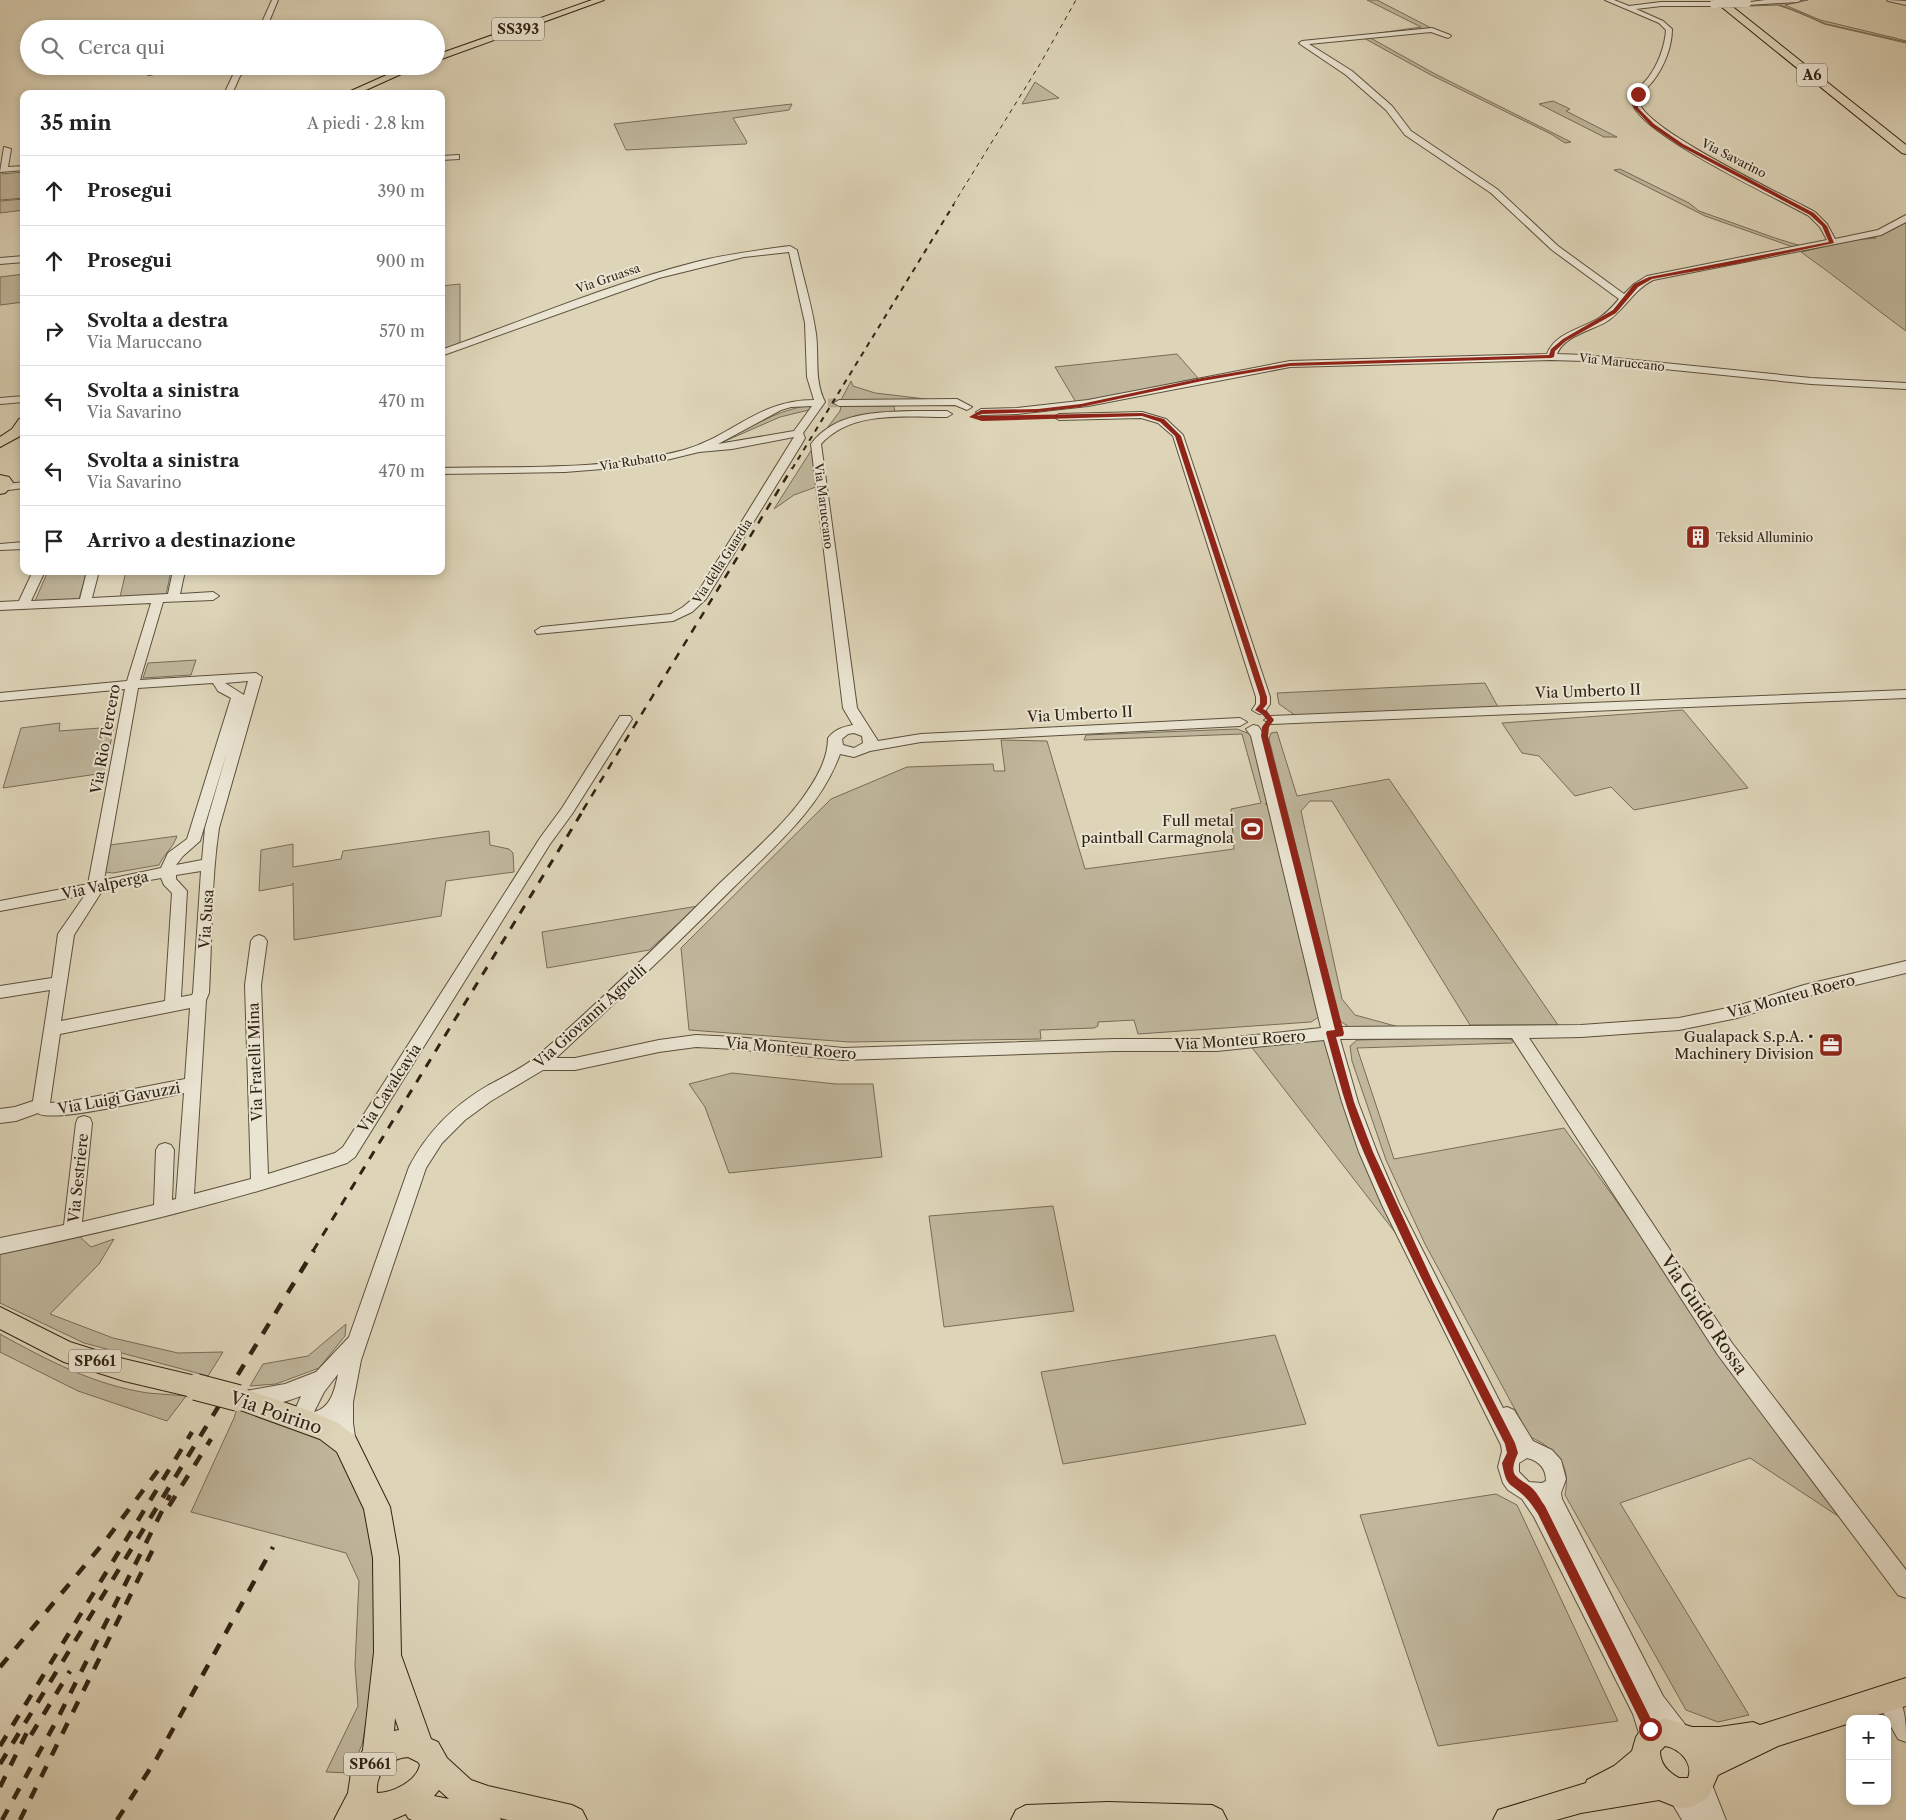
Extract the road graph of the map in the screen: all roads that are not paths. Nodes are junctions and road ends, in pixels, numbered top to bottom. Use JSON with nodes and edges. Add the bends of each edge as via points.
{"nodes":[{"id":1,"x":275,"y":0,"type":"edge"},
{"id":2,"x":600,"y":0,"type":"edge"},
{"id":3,"x":1608,"y":0,"type":"edge"},
{"id":4,"x":1732,"y":0,"type":"edge"},
{"id":5,"x":1798,"y":0,"type":"edge"},
{"id":6,"x":1890,"y":0,"type":"edge"},
{"id":7,"x":1716,"y":2,"type":"edge"},
{"id":8,"x":1906,"y":3,"type":"edge"},
{"id":9,"x":1628,"y":8,"type":"junction"},
{"id":10,"x":266,"y":20,"type":"edge"},
{"id":11,"x":1448,"y":36,"type":"dead end"},
{"id":12,"x":445,"y":55,"type":"edge"},
{"id":13,"x":237,"y":75,"type":"edge"},
{"id":14,"x":394,"y":75,"type":"edge"},
{"id":15,"x":230,"y":90,"type":"edge"},
{"id":16,"x":358,"y":90,"type":"edge"},
{"id":17,"x":1906,"y":137,"type":"edge"},
{"id":18,"x":6,"y":149,"type":"dead end"},
{"id":19,"x":1906,"y":151,"type":"edge"},
{"id":20,"x":456,"y":157,"type":"dead end"},
{"id":21,"x":445,"y":158,"type":"edge"},
{"id":22,"x":20,"y":168,"type":"edge"},
{"id":23,"x":2,"y":170,"type":"edge"},
{"id":24,"x":1906,"y":218,"type":"edge"},
{"id":25,"x":1832,"y":242,"type":"junction"},
{"id":26,"x":790,"y":249,"type":"joint"},
{"id":27,"x":20,"y":259,"type":"edge"},
{"id":28,"x":0,"y":261,"type":"edge"},
{"id":29,"x":1625,"y":299,"type":"junction"},
{"id":30,"x":445,"y":352,"type":"edge"},
{"id":31,"x":1551,"y":357,"type":"junction"},
{"id":32,"x":1906,"y":386,"type":"edge"},
{"id":33,"x":20,"y":399,"type":"edge"},
{"id":34,"x":0,"y":401,"type":"edge"},
{"id":35,"x":814,"y":403,"type":"tunnel mouth"},
{"id":36,"x":839,"y":403,"type":"tunnel mouth"},
{"id":37,"x":973,"y":412,"type":"junction"},
{"id":38,"x":947,"y":414,"type":"dead end"},
{"id":39,"x":20,"y":433,"type":"edge"},
{"id":40,"x":798,"y":433,"type":"junction"},
{"id":41,"x":2,"y":449,"type":"edge"},
{"id":42,"x":696,"y":449,"type":"junction"},
{"id":43,"x":445,"y":471,"type":"edge"},
{"id":44,"x":20,"y":483,"type":"edge"},
{"id":45,"x":2,"y":485,"type":"edge"},
{"id":46,"x":20,"y":545,"type":"edge"},
{"id":47,"x":0,"y":546,"type":"edge"},
{"id":48,"x":37,"y":575,"type":"edge"},
{"id":49,"x":92,"y":575,"type":"edge"},
{"id":50,"x":178,"y":575,"type":"edge"},
{"id":51,"x":213,"y":596,"type":"dead end"},
{"id":52,"x":173,"y":598,"type":"junction"},
{"id":53,"x":158,"y":599,"type":"junction"},
{"id":54,"x":85,"y":603,"type":"junction"},
{"id":55,"x":23,"y":605,"type":"junction"},
{"id":56,"x":0,"y":606,"type":"edge"},
{"id":57,"x":541,"y":631,"type":"dead end"},
{"id":58,"x":219,"y":679,"type":"junction"},
{"id":59,"x":132,"y":684,"type":"junction"},
{"id":60,"x":1906,"y":694,"type":"edge"},
{"id":61,"x":0,"y":697,"type":"edge"},
{"id":62,"x":850,"y":708,"type":"junction"},
{"id":63,"x":1259,"y":710,"type":"junction"},
{"id":64,"x":625,"y":719,"type":"dead end"},
{"id":65,"x":1257,"y":724,"type":"junction"},
{"id":66,"x":841,"y":733,"type":"junction"},
{"id":67,"x":864,"y":741,"type":"junction"},
{"id":68,"x":836,"y":746,"type":"junction"},
{"id":69,"x":820,"y":785,"type":"junction"},
{"id":70,"x":210,"y":864,"type":"junction"},
{"id":71,"x":168,"y":872,"type":"junction"},
{"id":72,"x":95,"y":888,"type":"junction"},
{"id":73,"x":0,"y":906,"type":"edge"},
{"id":74,"x":259,"y":941,"type":"dead end"},
{"id":75,"x":1906,"y":967,"type":"edge"},
{"id":76,"x":59,"y":983,"type":"junction"},
{"id":77,"x":0,"y":992,"type":"edge"},
{"id":78,"x":198,"y":1000,"type":"junction"},
{"id":79,"x":173,"y":1005,"type":"junction"},
{"id":80,"x":53,"y":1029,"type":"junction"},
{"id":81,"x":1517,"y":1032,"type":"junction"},
{"id":82,"x":1335,"y":1033,"type":"junction"},
{"id":83,"x":540,"y":1063,"type":"junction"},
{"id":84,"x":194,"y":1084,"type":"junction"},
{"id":85,"x":28,"y":1111,"type":"edge"},
{"id":86,"x":84,"y":1123,"type":"dead end"},
{"id":87,"x":165,"y":1150,"type":"dead end"},
{"id":88,"x":260,"y":1184,"type":"junction"},
{"id":89,"x":185,"y":1204,"type":"junction"},
{"id":90,"x":163,"y":1210,"type":"junction"},
{"id":91,"x":72,"y":1232,"type":"junction"},
{"id":92,"x":0,"y":1246,"type":"edge"},
{"id":93,"x":0,"y":1317,"type":"edge"},
{"id":94,"x":357,"y":1341,"type":"junction"},
{"id":95,"x":321,"y":1378,"type":"junction"},
{"id":96,"x":345,"y":1393,"type":"junction"},
{"id":97,"x":238,"y":1398,"type":"junction"},
{"id":98,"x":305,"y":1420,"type":"junction"},
{"id":99,"x":346,"y":1444,"type":"junction"},
{"id":100,"x":1520,"y":1451,"type":"junction"},
{"id":101,"x":1551,"y":1491,"type":"junction"},
{"id":102,"x":1529,"y":1493,"type":"junction"},
{"id":103,"x":1906,"y":1587,"type":"edge"},
{"id":104,"x":388,"y":1652,"type":"junction"},
{"id":105,"x":1896,"y":1695,"type":"edge"},
{"id":106,"x":1906,"y":1731,"type":"edge"},
{"id":107,"x":1774,"y":1733,"type":"junction"},
{"id":108,"x":1684,"y":1738,"type":"junction"},
{"id":109,"x":1648,"y":1748,"type":"junction"},
{"id":110,"x":376,"y":1756,"type":"junction"},
{"id":111,"x":427,"y":1756,"type":"junction"},
{"id":112,"x":1686,"y":1782,"type":"junction"},
{"id":113,"x":362,"y":1795,"type":"junction"},
{"id":114,"x":1581,"y":1798,"type":"junction"},
{"id":115,"x":418,"y":1808,"type":"junction"},
{"id":116,"x":349,"y":1820,"type":"edge"},
{"id":117,"x":388,"y":1820,"type":"edge"},
{"id":118,"x":486,"y":1820,"type":"edge"},
{"id":119,"x":572,"y":1820,"type":"edge"},
{"id":120,"x":1026,"y":1820,"type":"edge"},
{"id":121,"x":1212,"y":1820,"type":"edge"},
{"id":122,"x":1508,"y":1820,"type":"edge"},
{"id":123,"x":1695,"y":1820,"type":"edge"},
{"id":124,"x":1714,"y":1820,"type":"edge"}],
"edges":[{"from":1,"to":10,"type":"street"},
{"from":2,"to":12,"type":"main road","number":"SS393"},
{"from":3,"to":9,"type":"street"},
{"from":4,"to":17,"type":"highway","number":"A6"},
{"from":5,"to":7,"type":"street","bridge":true},
{"from":6,"to":8,"type":"street"},
{"from":7,"to":9,"type":"street"},
{"from":7,"to":19,"type":"highway","number":"A6"},
{"from":9,"to":25,"type":"street","name":"Via Savarino","via":[[1661,22],[1669,32],[1659,64],[1636,99],[1636,108],[1641,115],[1682,145],[1812,214],[1824,226]]},
{"from":11,"to":29,"type":"street","via":[[1432,30],[1302,43],[1350,74],[1389,108],[1408,133],[1494,191],[1555,248]]},
{"from":13,"to":15,"type":"street"},
{"from":14,"to":16,"type":"main road"},
{"from":18,"to":23,"type":"street"},
{"from":20,"to":21,"type":"street"},
{"from":22,"to":23,"type":"street"},
{"from":24,"to":25,"type":"street","via":[[1881,232]]},
{"from":25,"to":29,"type":"street","via":[[1650,278],[1636,286]]},
{"from":26,"to":30,"type":"street","name":"Via Gruassa","via":[[710,260],[663,272]]},
{"from":26,"to":40,"type":"street","name":"Via della Guardia","via":[[793,250],[808,319],[813,382],[820,402]]},
{"from":27,"to":28,"type":"street"},
{"from":29,"to":31,"type":"street","via":[[1608,316],[1564,340],[1553,350]]},
{"from":31,"to":32,"type":"street","name":"Via Maruccano","via":[[1837,383]]},
{"from":31,"to":37,"type":"street","name":"Via Maruccano","via":[[1290,364],[1081,405]]},
{"from":33,"to":34,"type":"street"},
{"from":35,"to":42,"type":"street","name":"Via Rubatto","via":[[777,408]]},
{"from":36,"to":37,"type":"street","via":[[957,402]]},
{"from":37,"to":63,"type":"street","via":[[982,419],[1142,414],[1169,426],[1178,436],[1263,697]]},
{"from":38,"to":62,"type":"street","name":"Via Maruccano","via":[[856,418],[828,429],[816,444]]},
{"from":39,"to":41,"type":"main road"},
{"from":40,"to":42,"type":"street","via":[[723,448]]},
{"from":40,"to":57,"type":"street","name":"Via della Guardia","via":[[800,438],[796,445],[700,599],[684,613]]},
{"from":42,"to":43,"type":"street","name":"Via Rubatto","via":[[662,458],[590,468]]},
{"from":44,"to":45,"type":"street"},
{"from":46,"to":47,"type":"street"},
{"from":48,"to":55,"type":"street"},
{"from":49,"to":54,"type":"street"},
{"from":50,"to":52,"type":"street"},
{"from":51,"to":52,"type":"street"},
{"from":52,"to":53,"type":"street"},
{"from":53,"to":54,"type":"street"},
{"from":53,"to":59,"type":"street","name":"Via Rio Tercero"},
{"from":54,"to":55,"type":"street"},
{"from":55,"to":56,"type":"street"},
{"from":58,"to":59,"type":"street","name":"Via Susa"},
{"from":58,"to":70,"type":"street","name":"Via Susa","via":[[256,677],[212,828]]},
{"from":58,"to":71,"type":"street","via":[[222,688],[238,696],[192,841],[176,852]]},
{"from":59,"to":61,"type":"street","name":"Via Susa"},
{"from":59,"to":72,"type":"street","name":"Via Rio Tercero"},
{"from":60,"to":65,"type":"street","name":"Via Umberto II"},
{"from":62,"to":66,"type":"street","name":"Via Maruccano"},
{"from":62,"to":67,"type":"street","name":"Via Maruccano"},
{"from":63,"to":65,"type":"street","via":[[1265,712]]},
{"from":63,"to":65,"type":"street","via":[[1241,714]]},
{"from":64,"to":88,"type":"street","name":"Via Cavalcavia","via":[[567,811],[544,841],[349,1152],[342,1158]]},
{"from":65,"to":67,"type":"street","name":"Via Umberto II"},
{"from":65,"to":82,"type":"street","via":[[1264,736]]},
{"from":66,"to":67,"type":"street","name":"Via Umberto II","via":[[854,729]]},
{"from":66,"to":68,"type":"street","name":"Via Maruccano","via":[[836,738]]},
{"from":67,"to":68,"type":"street","via":[[847,752]]},
{"from":67,"to":69,"type":"street","name":"Via Giovanni Agnelli"},
{"from":68,"to":69,"type":"street","name":"Via Giovanni Agnelli"},
{"from":69,"to":83,"type":"street","name":"Via Giovanni Agnelli","via":[[806,806],[670,943]]},
{"from":70,"to":71,"type":"street","name":"Via Valperga"},
{"from":70,"to":78,"type":"street","name":"Via Susa","via":[[202,992]]},
{"from":71,"to":72,"type":"street","name":"Via Valperga"},
{"from":71,"to":79,"type":"street","name":"Via Susa","via":[[169,881],[180,891]]},
{"from":72,"to":73,"type":"street","name":"Via Valperga"},
{"from":72,"to":76,"type":"street","name":"Via Rio Tercero","via":[[66,934]]},
{"from":74,"to":88,"type":"street","name":"Via Fratelli Mina","via":[[253,984]]},
{"from":75,"to":81,"type":"street","name":"Via Monteu Roero","via":[[1679,1024]]},
{"from":76,"to":77,"type":"street"},
{"from":76,"to":80,"type":"street","name":"Via Rio Tercero"},
{"from":78,"to":79,"type":"street"},
{"from":78,"to":84,"type":"street","name":"Via Susa"},
{"from":79,"to":80,"type":"street"},
{"from":80,"to":85,"type":"street","name":"Via Rio Tercero"},
{"from":81,"to":82,"type":"street","name":"Via Monteu Roero"},
{"from":81,"to":103,"type":"street","name":"Via Guido Rossa","via":[[1725,1349]]},
{"from":82,"to":83,"type":"street","name":"Via Monteu Roero","via":[[1217,1045],[842,1054],[696,1041],[582,1063]]},
{"from":82,"to":100,"type":"street","via":[[1350,1102],[1387,1196],[1510,1443]]},
{"from":83,"to":94,"type":"street","name":"Via Giovanni Agnelli","via":[[478,1100],[448,1124],[428,1148],[418,1167]]},
{"from":84,"to":85,"type":"street","name":"Via Luigi Gavuzzi","via":[[68,1109]]},
{"from":84,"to":89,"type":"street","name":"Via Susa"},
{"from":86,"to":91,"type":"street","name":"Via Sestriere"},
{"from":87,"to":90,"type":"street"},
{"from":88,"to":89,"type":"street","name":"Via Cavalcavia"},
{"from":89,"to":90,"type":"street","name":"Via Cavalcavia"},
{"from":90,"to":91,"type":"street","name":"Via Cavalcavia"},
{"from":91,"to":92,"type":"street","name":"Via Cavalcavia"},
{"from":93,"to":97,"type":"main road","name":"Via Poirino","number":"SP661","bridge":true,"via":[[64,1350],[124,1370]]},
{"from":94,"to":95,"type":"street"},
{"from":94,"to":96,"type":"street","name":"Via Giovanni Agnelli"},
{"from":95,"to":97,"type":"street","via":[[281,1395]]},
{"from":95,"to":98,"type":"street","via":[[309,1398]]},
{"from":96,"to":98,"type":"street","via":[[330,1415],[322,1420]]},
{"from":96,"to":99,"type":"street","via":[[342,1427]]},
{"from":97,"to":98,"type":"main road","name":"Via Poirino","number":"SP661"},
{"from":98,"to":99,"type":"main road","name":"Via Poirino","number":"SP661","via":[[329,1431]]},
{"from":99,"to":104,"type":"main road","name":"Via Poirino","number":"SP661","via":[[377,1507],[386,1558]]},
{"from":100,"to":101,"type":"street","via":[[1542,1454],[1554,1465],[1557,1479]]},
{"from":100,"to":102,"type":"street","via":[[1508,1463],[1510,1477]]},
{"from":101,"to":102,"type":"street"},
{"from":101,"to":108,"type":"street","via":[[1552,1500],[1655,1704]]},
{"from":102,"to":109,"type":"street","via":[[1542,1510],[1640,1707],[1650,1729]]},
{"from":104,"to":110,"type":"main road","name":"Via Poirino","number":"SP661"},
{"from":104,"to":111,"type":"main road","name":"Via Poirino","number":"SP661","via":[[407,1713]]},
{"from":105,"to":106,"type":"street"},
{"from":105,"to":107,"type":"main road"},
{"from":107,"to":108,"type":"main road","via":[[1719,1741]]},
{"from":107,"to":112,"type":"main road"},
{"from":108,"to":109,"type":"main road","via":[[1664,1732]]},
{"from":108,"to":112,"type":"main road","via":[[1696,1749]]},
{"from":109,"to":112,"type":"main road","via":[[1651,1773]]},
{"from":109,"to":114,"type":"main road","via":[[1624,1776]]},
{"from":110,"to":111,"type":"main road","number":"SP661","via":[[387,1748],[410,1743]]},
{"from":110,"to":113,"type":"main road","name":"Via Poirino","number":"SP661","via":[[365,1774]]},
{"from":111,"to":115,"type":"main road","number":"SP661","via":[[432,1788]]},
{"from":111,"to":119,"type":"main road","name":"Via Poirino","via":[[461,1790],[488,1801]]},
{"from":112,"to":114,"type":"main road"},
{"from":112,"to":123,"type":"street"},
{"from":112,"to":124,"type":"street"},
{"from":113,"to":116,"type":"main road","number":"SP661"},
{"from":113,"to":117,"type":"main road","number":"SP661","via":[[370,1813]]},
{"from":114,"to":122,"type":"main road"},
{"from":115,"to":117,"type":"main road","number":"SP661","via":[[399,1819]]},
{"from":115,"to":118,"type":"main road"},
{"from":120,"to":121,"type":"main road","via":[[1108,1817]]}]}
